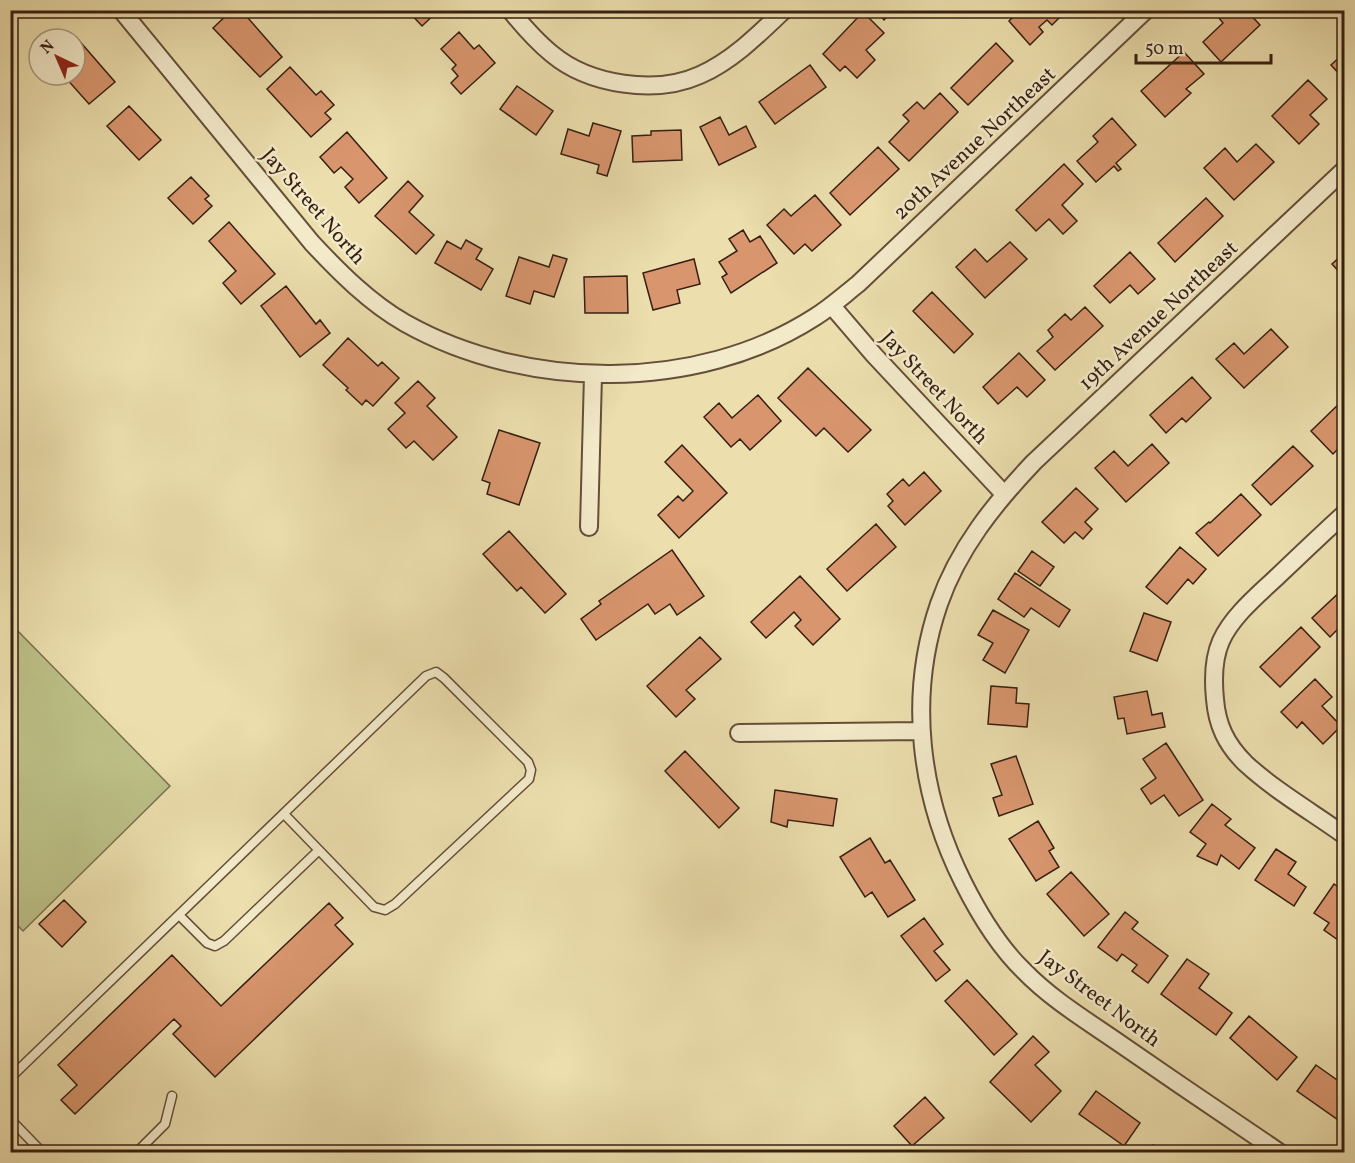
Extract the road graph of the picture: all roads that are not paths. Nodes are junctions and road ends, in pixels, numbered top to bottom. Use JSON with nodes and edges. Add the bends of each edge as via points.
{"nodes":[{"id":1,"x":121,"y":10,"type":"edge"},
{"id":2,"x":510,"y":10,"type":"edge"},
{"id":3,"x":784,"y":10,"type":"edge"},
{"id":4,"x":1146,"y":10,"type":"edge"},
{"id":5,"x":1344,"y":170,"type":"edge"},
{"id":6,"x":832,"y":306,"type":"junction"},
{"id":7,"x":593,"y":375,"type":"junction"},
{"id":8,"x":1004,"y":494,"type":"junction"},
{"id":9,"x":1344,"y":514,"type":"edge"},
{"id":10,"x":589,"y":526,"type":"dead end"},
{"id":11,"x":920,"y":730,"type":"junction"},
{"id":12,"x":739,"y":733,"type":"dead end"},
{"id":13,"x":284,"y":814,"type":"junction"},
{"id":14,"x":1344,"y":835,"type":"edge"},
{"id":15,"x":319,"y":850,"type":"junction"},
{"id":16,"x":179,"y":915,"type":"junction"},
{"id":17,"x":10,"y":1078,"type":"edge"},
{"id":18,"x":172,"y":1096,"type":"dead end"},
{"id":19,"x":10,"y":1119,"type":"edge"},
{"id":20,"x":42,"y":1152,"type":"edge"},
{"id":21,"x":137,"y":1152,"type":"edge"},
{"id":22,"x":1280,"y":1152,"type":"edge"}],
"edges":[{"from":1,"to":7,"type":"street","name":"Jay Street North","via":[[312,243],[384,309],[450,344],[497,360]]},
{"from":2,"to":3,"type":"street","via":[[553,55],[588,75],[659,86],[680,83],[719,65]]},
{"from":4,"to":6,"type":"street","name":"20th Avenue Northeast"},
{"from":5,"to":8,"type":"street","name":"19th Avenue Northeast"},
{"from":6,"to":7,"type":"street","name":"Jay Street North","via":[[769,341],[708,362],[647,373]]},
{"from":6,"to":8,"type":"street","name":"Jay Street North"},
{"from":7,"to":10,"type":"street"},
{"from":8,"to":11,"type":"street","name":"Jay Street North","via":[[958,563],[939,603],[922,684]]},
{"from":9,"to":14,"type":"street","via":[[1247,605],[1222,639],[1213,680],[1216,716],[1231,747],[1245,763]]},
{"from":11,"to":12,"type":"street"},
{"from":11,"to":22,"type":"street","name":"Jay Street North","via":[[928,789],[948,853],[977,910],[1008,954],[1025,973],[1073,1011]]},
{"from":13,"to":15,"type":"lane"},
{"from":13,"to":15,"type":"lane","via":[[426,676],[436,672],[528,762],[529,779],[385,910],[374,907]]},
{"from":13,"to":16,"type":"lane"},
{"from":15,"to":16,"type":"lane","via":[[215,946]]},
{"from":16,"to":17,"type":"lane"},
{"from":18,"to":21,"type":"lane","via":[[165,1124]]},
{"from":19,"to":20,"type":"lane"}]}
